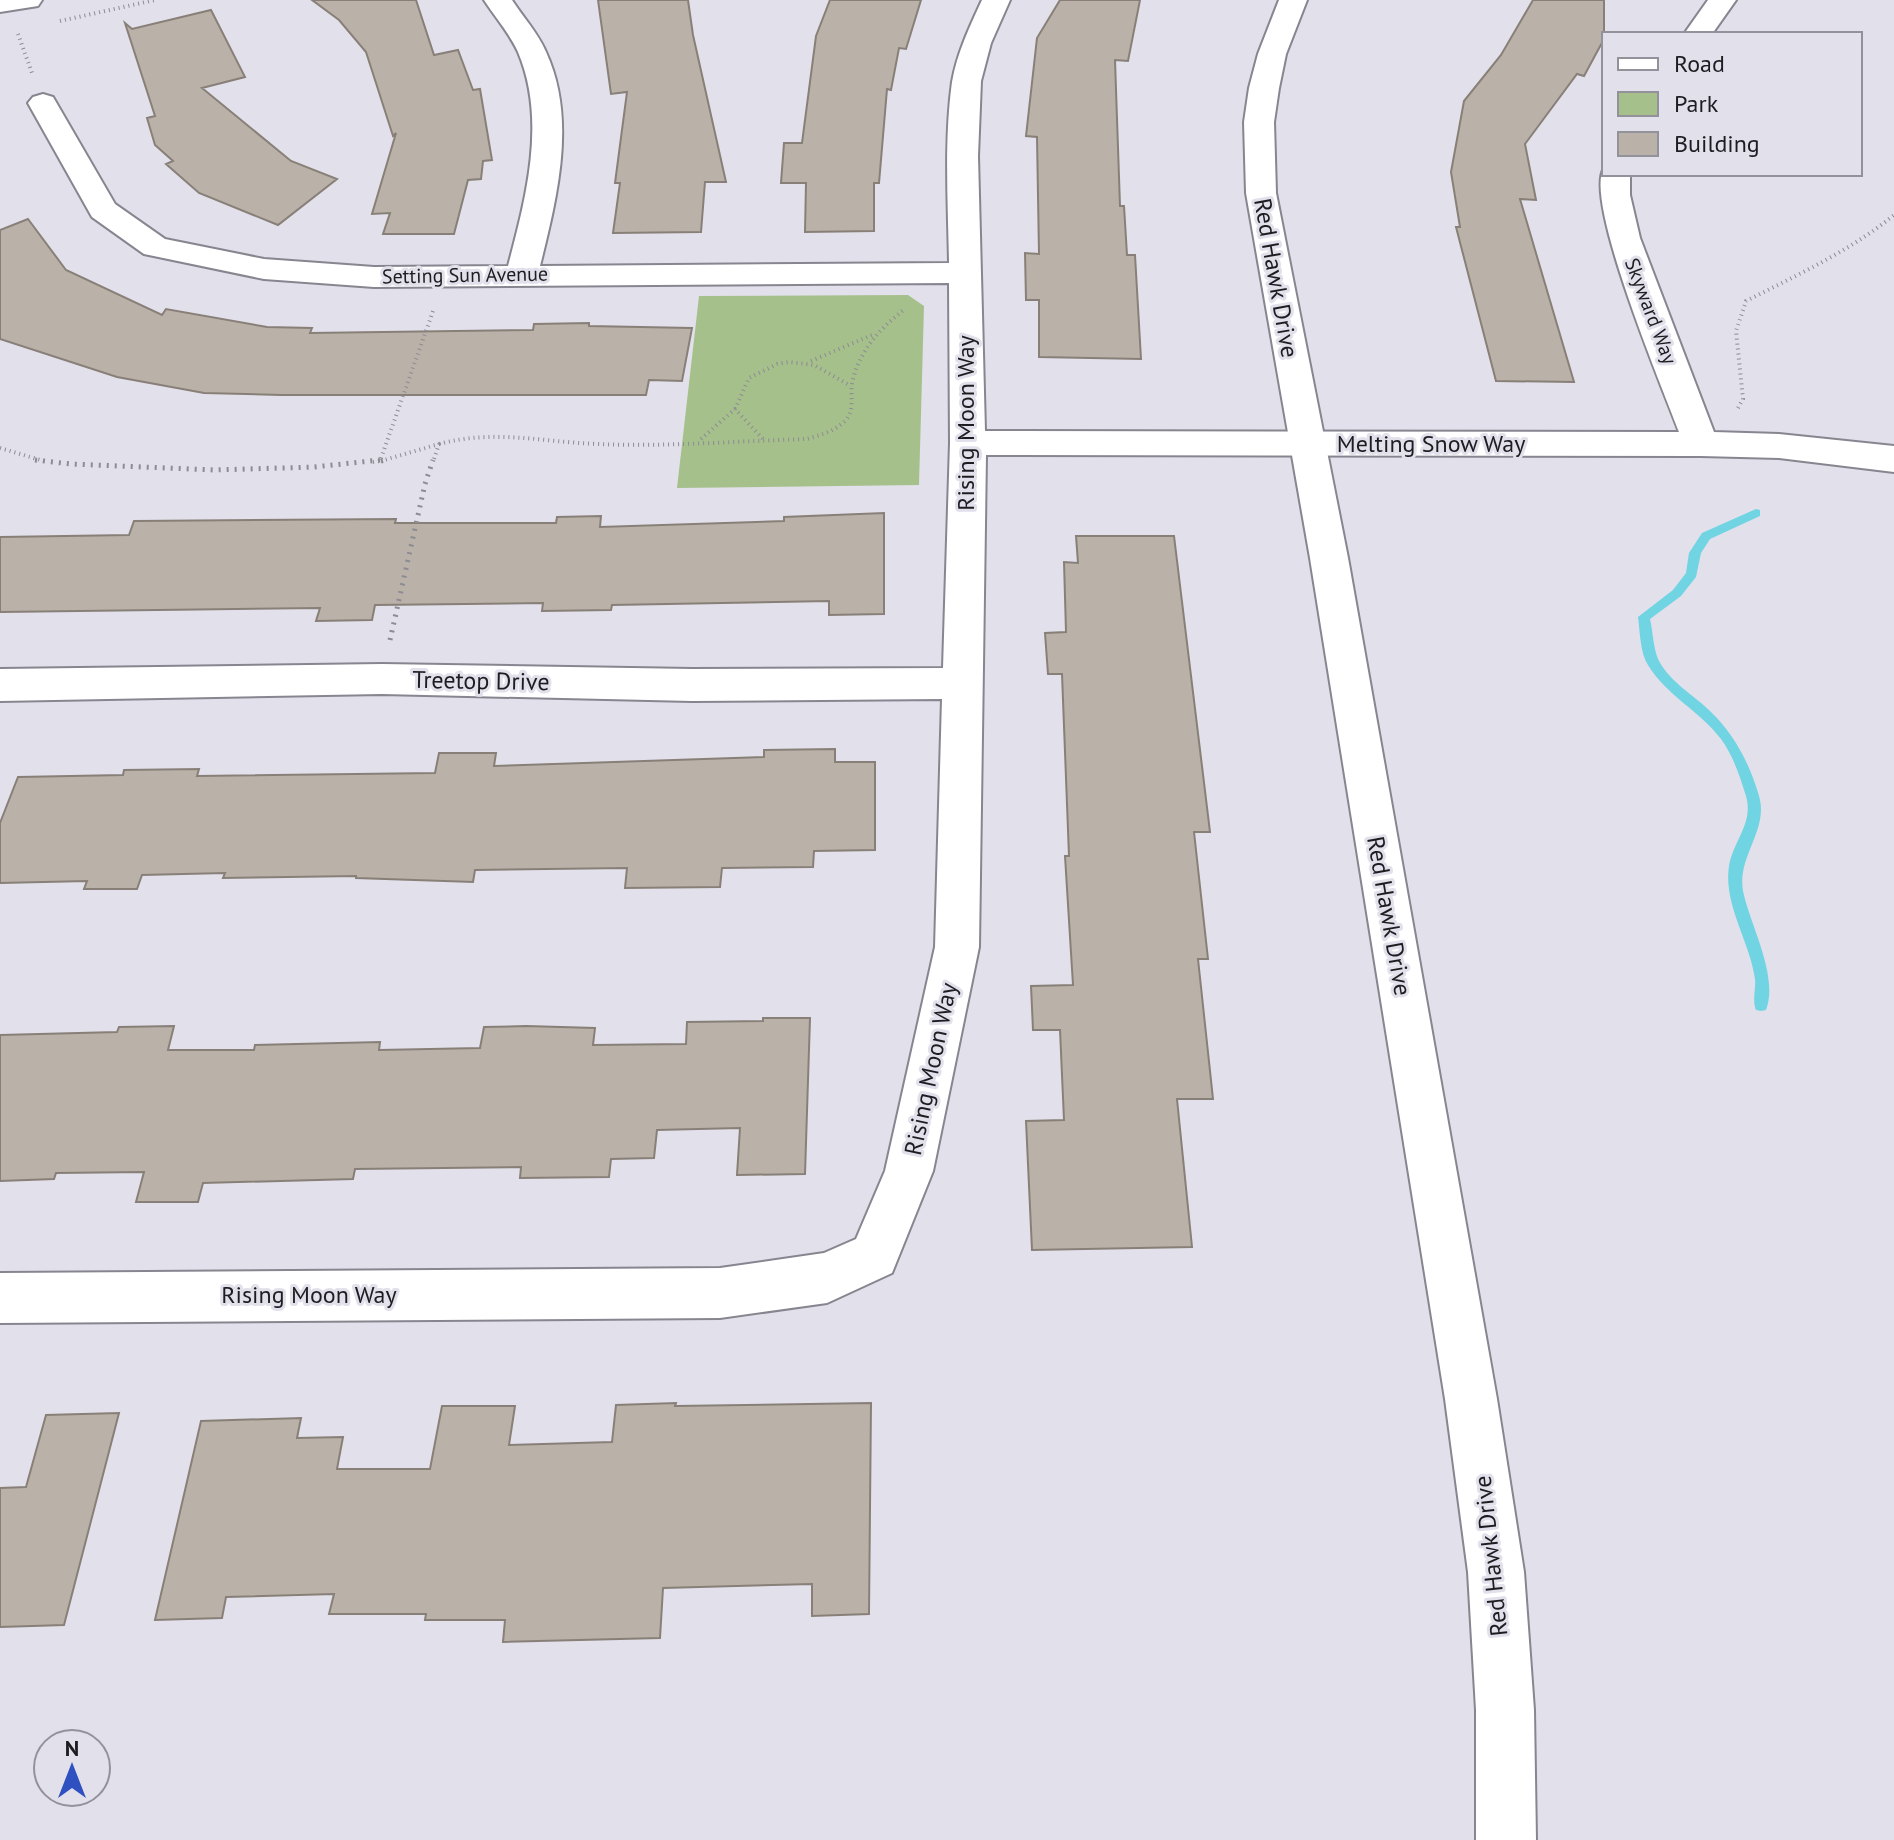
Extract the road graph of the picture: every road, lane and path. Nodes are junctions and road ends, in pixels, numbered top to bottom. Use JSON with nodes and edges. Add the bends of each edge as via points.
{"nodes":[{"id":1,"x":28,"y":0,"type":"edge"},
{"id":2,"x":155,"y":0,"type":"edge"},
{"id":3,"x":498,"y":0,"type":"edge"},
{"id":4,"x":996,"y":0,"type":"edge"},
{"id":5,"x":1293,"y":0,"type":"edge"},
{"id":6,"x":1722,"y":0,"type":"edge"},
{"id":7,"x":0,"y":4,"type":"edge"},
{"id":8,"x":53,"y":22,"type":"dead end"},
{"id":9,"x":16,"y":29,"type":"dead end"},
{"id":10,"x":1699,"y":32,"type":"edge"},
{"id":11,"x":43,"y":103,"type":"joint"},
{"id":12,"x":1615,"y":176,"type":"edge"},
{"id":13,"x":1894,"y":215,"type":"edge"},
{"id":14,"x":944,"y":273,"type":"junction"},
{"id":15,"x":522,"y":274,"type":"junction"},
{"id":16,"x":447,"y":276,"type":"junction"},
{"id":17,"x":873,"y":334,"type":"junction"},
{"id":18,"x":810,"y":361,"type":"junction"},
{"id":19,"x":852,"y":387,"type":"junction"},
{"id":20,"x":735,"y":409,"type":"junction"},
{"id":21,"x":1696,"y":431,"type":"junction"},
{"id":22,"x":700,"y":440,"type":"junction"},
{"id":23,"x":764,"y":440,"type":"junction"},
{"id":24,"x":968,"y":443,"type":"junction"},
{"id":25,"x":439,"y":444,"type":"junction"},
{"id":26,"x":1305,"y":444,"type":"junction"},
{"id":27,"x":0,"y":448,"type":"edge"},
{"id":28,"x":1894,"y":459,"type":"edge"},
{"id":29,"x":380,"y":461,"type":"junction"},
{"id":30,"x":382,"y":679,"type":"junction"},
{"id":31,"x":962,"y":683,"type":"junction"},
{"id":32,"x":0,"y":685,"type":"edge"},
{"id":33,"x":0,"y":1298,"type":"edge"},
{"id":34,"x":1506,"y":1840,"type":"edge"}],
"edges":[{"from":1,"to":7,"type":"street"},
{"from":2,"to":8,"type":"path"},
{"from":3,"to":15,"type":"street","via":[[532,53],[546,106],[543,191]]},
{"from":4,"to":14,"type":"street","name":"Rising Moon Way","via":[[967,81],[963,156]]},
{"from":5,"to":26,"type":"street","name":"Red Hawk Drive","via":[[1264,88],[1259,161]]},
{"from":6,"to":10,"type":"street"},
{"from":9,"to":11,"type":"path"},
{"from":11,"to":16,"type":"street","name":"Setting Sun Avenue","via":[[103,210],[155,247],[264,269]]},
{"from":12,"to":21,"type":"street","name":"Skyward Way","via":[[1624,238]]},
{"from":13,"to":21,"type":"path","via":[[1838,253],[1746,301],[1736,331],[1743,399],[1738,409]]},
{"from":14,"to":15,"type":"street","name":"Setting Sun Avenue"},
{"from":14,"to":17,"type":"path"},
{"from":14,"to":24,"type":"street","name":"Rising Moon Way"},
{"from":15,"to":16,"type":"street","name":"Setting Sun Avenue"},
{"from":16,"to":29,"type":"path"},
{"from":17,"to":18,"type":"path"},
{"from":17,"to":19,"type":"path"},
{"from":18,"to":19,"type":"path"},
{"from":18,"to":20,"type":"path","via":[[759,371],[749,378]]},
{"from":19,"to":23,"type":"path","via":[[853,408],[829,432],[807,439]]},
{"from":20,"to":22,"type":"path"},
{"from":20,"to":23,"type":"path"},
{"from":21,"to":26,"type":"street","name":"Melting Snow Way"},
{"from":21,"to":28,"type":"street","name":"Melting Snow Way"},
{"from":22,"to":23,"type":"path"},
{"from":22,"to":25,"type":"path","via":[[598,444],[500,435]]},
{"from":24,"to":26,"type":"street","name":"Melting Snow Way"},
{"from":24,"to":31,"type":"street","name":"Rising Moon Way"},
{"from":25,"to":29,"type":"path"},
{"from":25,"to":30,"type":"path","via":[[425,484]]},
{"from":26,"to":34,"type":"street","name":"Red Hawk Drive","via":[[1329,558],[1496,1572]]},
{"from":27,"to":29,"type":"path","via":[[39,462],[145,468],[325,468]]},
{"from":30,"to":31,"type":"street","name":"Treetop Drive"},
{"from":30,"to":32,"type":"street","name":"Treetop Drive"},
{"from":31,"to":33,"type":"street","name":"Rising Moon Way","via":[[957,947],[909,1171],[874,1256],[827,1278],[720,1293]]}]}
